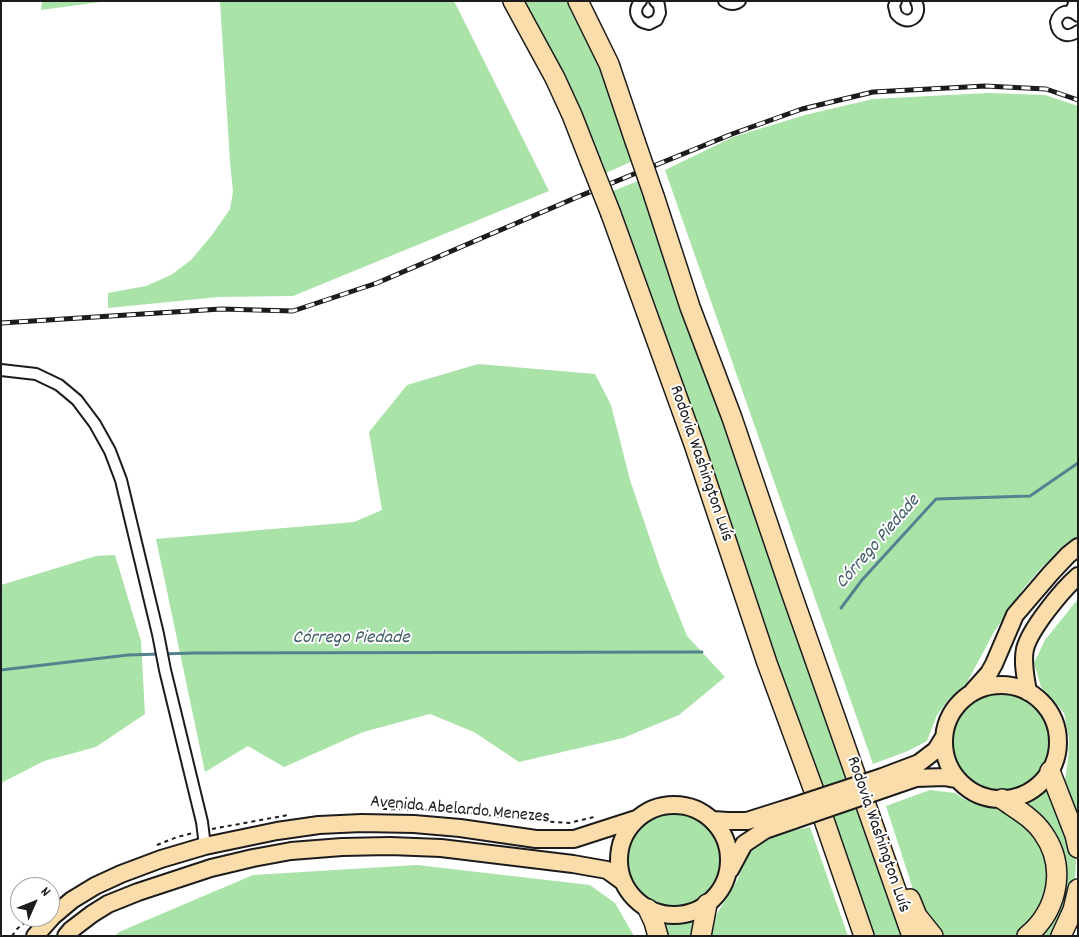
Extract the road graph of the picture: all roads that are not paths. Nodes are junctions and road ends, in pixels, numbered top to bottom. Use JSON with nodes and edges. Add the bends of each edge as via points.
{"nodes":[{"id":1,"x":513,"y":1,"type":"edge"},
{"id":2,"x":578,"y":1,"type":"edge"},
{"id":3,"x":655,"y":1,"type":"edge"},
{"id":4,"x":724,"y":1,"type":"edge"},
{"id":5,"x":740,"y":1,"type":"edge"},
{"id":6,"x":896,"y":1,"type":"edge"},
{"id":7,"x":918,"y":2,"type":"edge"},
{"id":8,"x":636,"y":3,"type":"edge"},
{"id":9,"x":1075,"y":10,"type":"edge"},
{"id":10,"x":1078,"y":31,"type":"edge"},
{"id":11,"x":1,"y":370,"type":"edge"},
{"id":12,"x":1078,"y":547,"type":"edge"},
{"id":13,"x":1078,"y":576,"type":"edge"},
{"id":14,"x":1028,"y":692,"type":"junction"},
{"id":15,"x":971,"y":693,"type":"junction"},
{"id":16,"x":944,"y":737,"type":"junction"},
{"id":17,"x":854,"y":771,"type":"junction"},
{"id":18,"x":1050,"y":771,"type":"junction"},
{"id":19,"x":955,"y":779,"type":"junction"},
{"id":20,"x":883,"y":783,"type":"junction"},
{"id":21,"x":813,"y":788,"type":"junction"},
{"id":22,"x":1002,"y":799,"type":"junction"},
{"id":23,"x":791,"y":814,"type":"junction"},
{"id":24,"x":636,"y":819,"type":"junction"},
{"id":25,"x":713,"y":820,"type":"junction"},
{"id":26,"x":205,"y":846,"type":"junction"},
{"id":27,"x":1078,"y":848,"type":"edge"},
{"id":28,"x":727,"y":876,"type":"junction"},
{"id":29,"x":622,"y":881,"type":"junction"},
{"id":30,"x":1078,"y":889,"type":"edge"},
{"id":31,"x":707,"y":904,"type":"junction"},
{"id":32,"x":648,"y":908,"type":"junction"},
{"id":33,"x":35,"y":936,"type":"edge"},
{"id":34,"x":66,"y":936,"type":"edge"},
{"id":35,"x":658,"y":936,"type":"edge"},
{"id":36,"x":701,"y":936,"type":"edge"},
{"id":37,"x":854,"y":936,"type":"edge"},
{"id":38,"x":864,"y":936,"type":"edge"},
{"id":39,"x":912,"y":936,"type":"edge"},
{"id":40,"x":932,"y":936,"type":"edge"},
{"id":41,"x":1027,"y":936,"type":"edge"},
{"id":42,"x":1061,"y":936,"type":"edge"}],
"edges":[{"from":1,"to":21,"type":"highway","name":"Rodovia Washington Luís","bridge":true,"via":[[572,115],[611,214]]},
{"from":2,"to":17,"type":"highway","name":"Rodovia Washington Luís","bridge":true,"via":[[609,64],[690,307],[732,418]]},
{"from":3,"to":8,"type":"street","via":[[660,13],[657,20],[649,24],[638,18]]},
{"from":4,"to":5,"type":"street","via":[[732,4]]},
{"from":6,"to":7,"type":"street","via":[[896,14],[906,21],[917,15]]},
{"from":9,"to":10,"type":"street","via":[[1059,14],[1056,26],[1064,35]]},
{"from":11,"to":26,"type":"street","via":[[36,374],[59,385],[77,400],[96,424],[110,451],[158,634]]},
{"from":12,"to":15,"type":"main road","via":[[1015,615],[989,673]]},
{"from":13,"to":14,"type":"main road","via":[[1056,599],[1034,630],[1025,650]]},
{"from":14,"to":15,"type":"main road","via":[[1010,685],[990,686]]},
{"from":14,"to":18,"type":"main road","via":[[1043,703],[1053,718],[1058,736],[1057,754]]},
{"from":15,"to":16,"type":"main road","via":[[957,704],[948,720]]},
{"from":16,"to":19,"type":"main road","via":[[945,755]]},
{"from":16,"to":20,"type":"main road","via":[[936,750],[919,764]]},
{"from":17,"to":39,"type":"highway","name":"Rodovia Washington Luís"},
{"from":17,"to":40,"type":"highway","via":[[917,916]]},
{"from":18,"to":22,"type":"main road","via":[[1038,786],[1021,796]]},
{"from":18,"to":27,"type":"highway"},
{"from":19,"to":20,"type":"main road","via":[[916,778]]},
{"from":19,"to":22,"type":"main road","via":[[982,796]]},
{"from":20,"to":23,"type":"main road","bridge":true},
{"from":21,"to":37,"type":"highway"},
{"from":21,"to":38,"type":"highway","name":"Rodovia Washington Luís"},
{"from":22,"to":41,"type":"highway","via":[[1043,832],[1055,861],[1054,898],[1039,924]]},
{"from":23,"to":25,"type":"main road","via":[[746,821]]},
{"from":23,"to":28,"type":"main road","via":[[744,844]]},
{"from":24,"to":25,"type":"main road","via":[[650,809],[666,804],[699,810]]},
{"from":24,"to":26,"type":"main road","name":"Avenida Abelardo Menezes","via":[[574,839],[536,839],[414,824],[362,823],[277,831]]},
{"from":24,"to":29,"type":"main road","via":[[627,829],[618,854]]},
{"from":25,"to":28,"type":"main road","via":[[726,840]]},
{"from":26,"to":33,"type":"main road","name":"Avenida Abelardo Menezes","via":[[161,858],[95,886],[53,916]]},
{"from":28,"to":31,"type":"main road","via":[[722,889]]},
{"from":29,"to":32,"type":"main road","via":[[637,901]]},
{"from":29,"to":34,"type":"main road","via":[[607,870],[441,848],[390,846],[291,851],[211,868],[138,892],[108,904]]},
{"from":30,"to":42,"type":"highway"},
{"from":31,"to":32,"type":"main road","via":[[681,915],[664,914]]},
{"from":31,"to":36,"type":"highway"},
{"from":32,"to":35,"type":"highway"}]}
